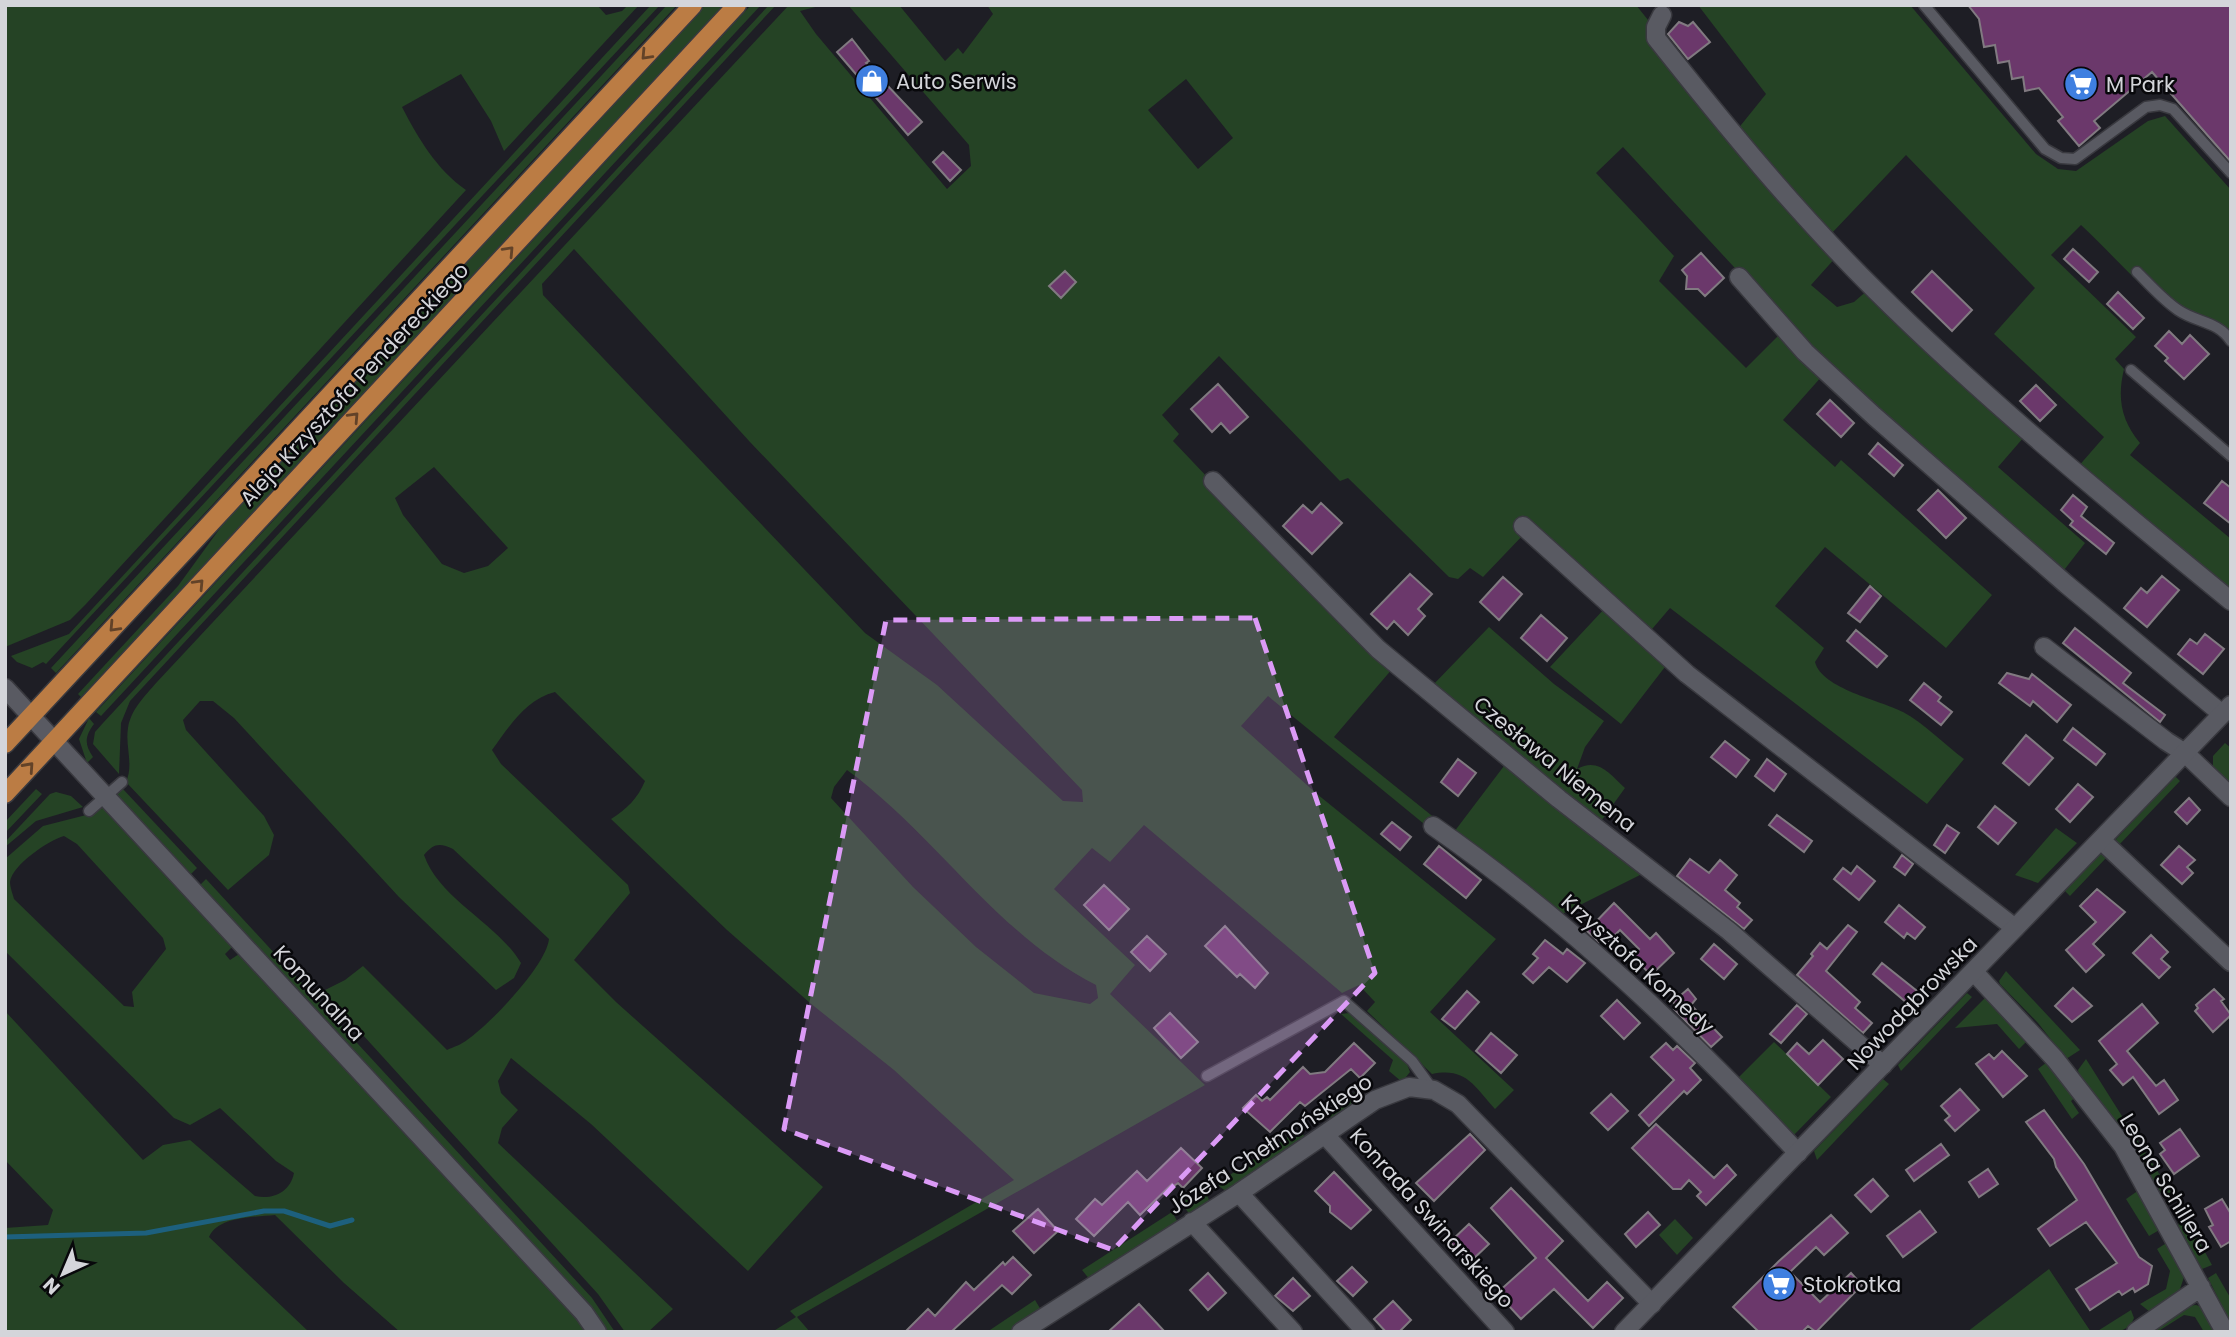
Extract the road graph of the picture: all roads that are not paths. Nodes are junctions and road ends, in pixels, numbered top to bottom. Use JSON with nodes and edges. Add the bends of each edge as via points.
{"nodes":[{"id":1,"x":693,"y":5,"type":"edge"},
{"id":2,"x":737,"y":5,"type":"edge"},
{"id":3,"x":1924,"y":5,"type":"edge"},
{"id":4,"x":1662,"y":16,"type":"dead end"},
{"id":5,"x":2231,"y":173,"type":"edge"},
{"id":6,"x":2137,"y":272,"type":"dead end"},
{"id":7,"x":1740,"y":277,"type":"dead end"},
{"id":8,"x":2231,"y":341,"type":"edge"},
{"id":9,"x":2131,"y":370,"type":"dead end"},
{"id":10,"x":2231,"y":456,"type":"edge"},
{"id":11,"x":1213,"y":481,"type":"dead end"},
{"id":12,"x":1523,"y":526,"type":"dead end"},
{"id":13,"x":2231,"y":601,"type":"edge"},
{"id":14,"x":2044,"y":647,"type":"dead end"},
{"id":15,"x":5,"y":688,"type":"edge"},
{"id":16,"x":2226,"y":710,"type":"edge"},
{"id":17,"x":32,"y":716,"type":"junction"},
{"id":18,"x":54,"y":741,"type":"junction"},
{"id":19,"x":5,"y":744,"type":"edge"},
{"id":20,"x":2186,"y":752,"type":"junction"},
{"id":21,"x":122,"y":782,"type":"dead end"},
{"id":22,"x":5,"y":794,"type":"edge"},
{"id":23,"x":2231,"y":797,"type":"edge"},
{"id":24,"x":107,"y":798,"type":"junction"},
{"id":25,"x":89,"y":811,"type":"dead end"},
{"id":26,"x":1433,"y":826,"type":"dead end"},
{"id":27,"x":2101,"y":840,"type":"junction"},
{"id":28,"x":2015,"y":928,"type":"junction"},
{"id":29,"x":2231,"y":962,"type":"edge"},
{"id":30,"x":1974,"y":972,"type":"junction"},
{"id":31,"x":1883,"y":1065,"type":"junction"},
{"id":32,"x":1207,"y":1076,"type":"dead end"},
{"id":33,"x":1434,"y":1090,"type":"junction"},
{"id":34,"x":1325,"y":1135,"type":"junction"},
{"id":35,"x":1798,"y":1153,"type":"junction"},
{"id":36,"x":1239,"y":1193,"type":"junction"},
{"id":37,"x":1192,"y":1222,"type":"junction"},
{"id":38,"x":2201,"y":1287,"type":"junction"},
{"id":39,"x":1652,"y":1304,"type":"junction"},
{"id":40,"x":597,"y":1332,"type":"edge"},
{"id":41,"x":1021,"y":1332,"type":"edge"},
{"id":42,"x":1293,"y":1332,"type":"edge"},
{"id":43,"x":1366,"y":1332,"type":"edge"},
{"id":44,"x":1505,"y":1332,"type":"edge"},
{"id":45,"x":1624,"y":1332,"type":"edge"},
{"id":46,"x":2136,"y":1332,"type":"edge"},
{"id":47,"x":2225,"y":1332,"type":"edge"}],
"edges":[{"from":1,"to":17,"type":"main road","name":"Aleja Krzysztofa Pendereckiego","one_way":true},
{"from":18,"to":2,"type":"main road","name":"Aleja Krzysztofa Pendereckiego","one_way":true},
{"from":3,"to":5,"type":"lane","via":[[2045,149],[2060,158],[2075,159],[2146,107],[2160,105],[2174,109]]},
{"from":4,"to":13,"type":"street","via":[[1656,38],[1736,138],[1865,279],[1999,408]]},
{"from":6,"to":8,"type":"lane","via":[[2179,311],[2211,323]]},
{"from":7,"to":16,"type":"street","via":[[1805,352],[1874,416],[2066,584]]},
{"from":9,"to":10,"type":"lane"},
{"from":11,"to":31,"type":"street","name":"Czesława Niemena","via":[[1378,649],[1728,932]]},
{"from":12,"to":28,"type":"street","via":[[1687,674]]},
{"from":14,"to":20,"type":"street"},
{"from":15,"to":17,"type":"street","name":"Komunalna"},
{"from":16,"to":20,"type":"street","name":"Nowodąbrowska"},
{"from":17,"to":18,"type":"street","name":"Komunalna"},
{"from":17,"to":19,"type":"main road","name":"Aleja Krzysztofa Pendereckiego"},
{"from":22,"to":18,"type":"main road","name":"Aleja Krzysztofa Pendereckiego","one_way":true},
{"from":18,"to":24,"type":"street","name":"Komunalna"},
{"from":20,"to":23,"type":"street"},
{"from":20,"to":27,"type":"street","name":"Nowodąbrowska"},
{"from":21,"to":24,"type":"lane"},
{"from":24,"to":25,"type":"lane"},
{"from":24,"to":40,"type":"street","name":"Komunalna"},
{"from":26,"to":35,"type":"street","name":"Krzysztofa Komedy","via":[[1616,969]]},
{"from":27,"to":28,"type":"street","name":"Nowodąbrowska"},
{"from":27,"to":29,"type":"street"},
{"from":28,"to":30,"type":"street","name":"Nowodąbrowska"},
{"from":30,"to":31,"type":"street","name":"Nowodąbrowska"},
{"from":30,"to":38,"type":"street","name":"Leona Schillera","via":[[2055,1059],[2123,1146]]},
{"from":31,"to":35,"type":"street","name":"Nowodąbrowska"},
{"from":32,"to":33,"type":"lane","via":[[1344,1001],[1412,1061]]},
{"from":33,"to":34,"type":"street","name":"Józefa Chełmońskiego","via":[[1409,1087],[1375,1100]]},
{"from":33,"to":39,"type":"street","via":[[1458,1104]]},
{"from":34,"to":36,"type":"street","name":"Józefa Chełmońskiego"},
{"from":34,"to":44,"type":"street","name":"Konrada Swinarskiego"},
{"from":35,"to":39,"type":"street","name":"Nowodąbrowska"},
{"from":36,"to":37,"type":"street","name":"Józefa Chełmońskiego"},
{"from":36,"to":43,"type":"street"},
{"from":37,"to":41,"type":"street","name":"Józefa Chełmońskiego"},
{"from":37,"to":42,"type":"street"},
{"from":38,"to":46,"type":"street"},
{"from":38,"to":47,"type":"street","name":"Leona Schillera"},
{"from":39,"to":45,"type":"street","name":"Nowodąbrowska"}]}
